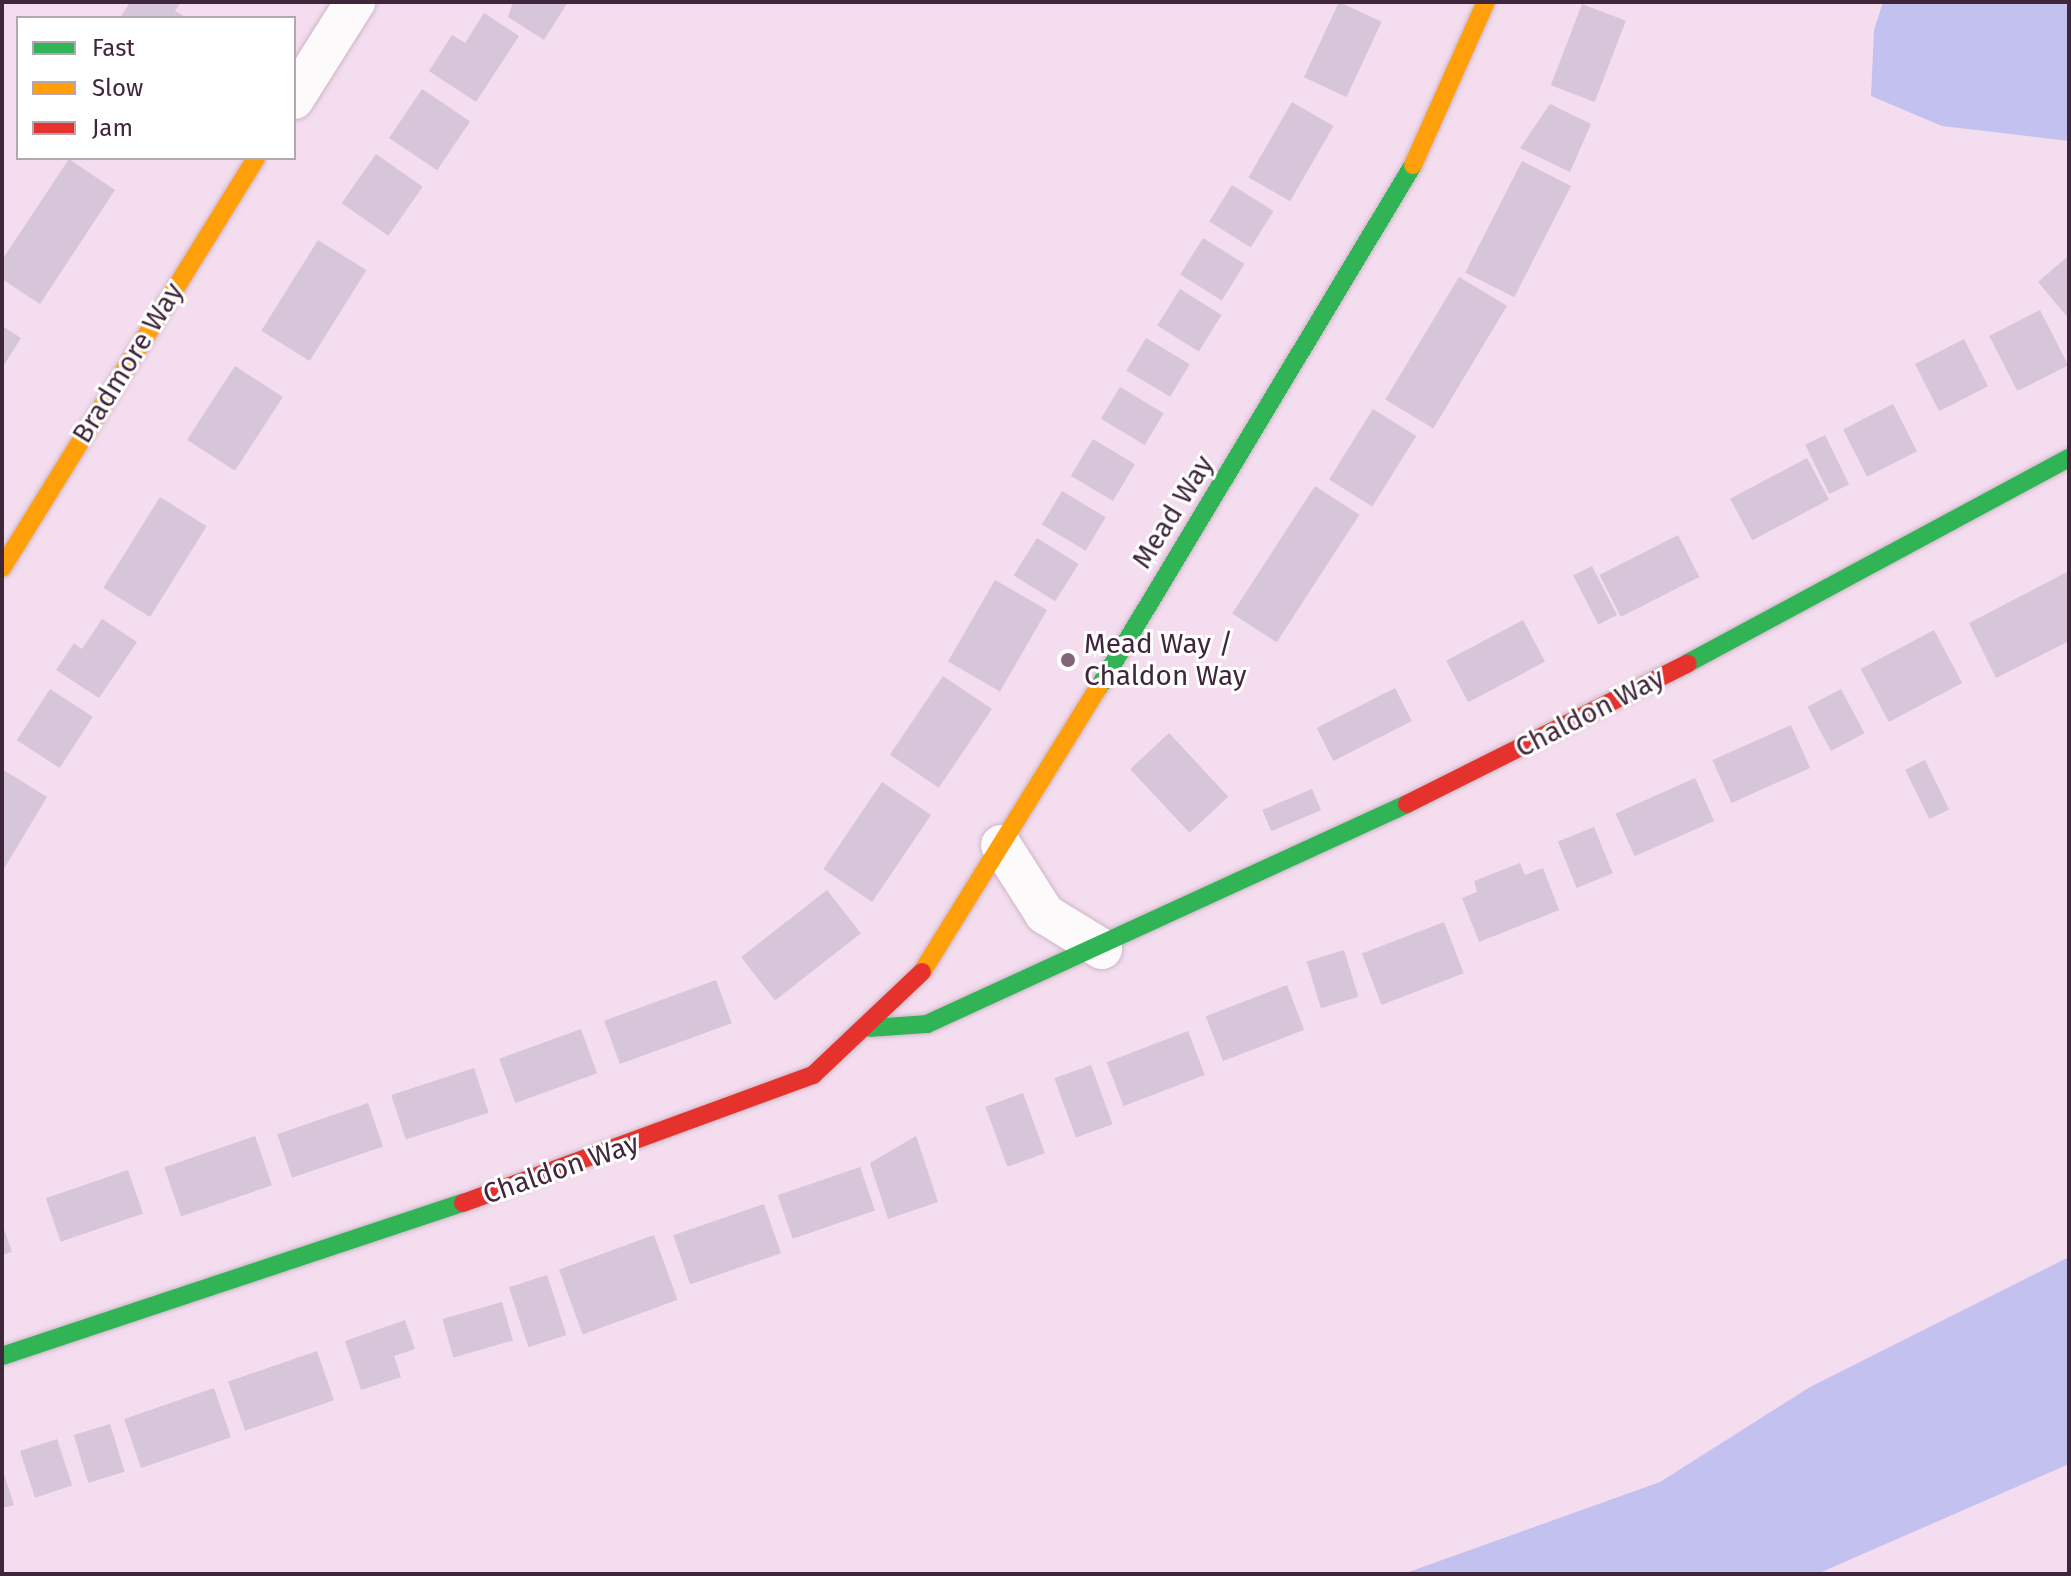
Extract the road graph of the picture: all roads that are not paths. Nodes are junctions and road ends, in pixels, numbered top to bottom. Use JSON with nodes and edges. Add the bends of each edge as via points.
{"nodes":[{"id":1,"x":355,"y":2,"type":"edge"},
{"id":2,"x":1486,"y":2,"type":"edge"},
{"id":3,"x":296,"y":96,"type":"edge"},
{"id":4,"x":255,"y":160,"type":"edge"},
{"id":5,"x":2069,"y":458,"type":"edge"},
{"id":6,"x":2,"y":568,"type":"edge"},
{"id":7,"x":1001,"y":845,"type":"junction"},
{"id":8,"x":1102,"y":949,"type":"junction"},
{"id":9,"x":870,"y":1028,"type":"junction"},
{"id":10,"x":2,"y":1356,"type":"edge"}],
"edges":[{"from":1,"to":3,"type":"street"},
{"from":2,"to":7,"type":"street","name":"Mead Way","via":[[1442,114],[1352,276]]},
{"from":4,"to":6,"type":"street","name":"Bradmore Way"},
{"from":5,"to":8,"type":"street","name":"Chaldon Way","via":[[1583,720]]},
{"from":7,"to":8,"type":"street","via":[[1045,914]]},
{"from":7,"to":9,"type":"street","name":"Mead Way","via":[[928,965]]},
{"from":8,"to":9,"type":"street","name":"Chaldon Way","via":[[927,1024]]},
{"from":9,"to":10,"type":"street","name":"Chaldon Way","via":[[813,1075],[590,1160]]}]}
